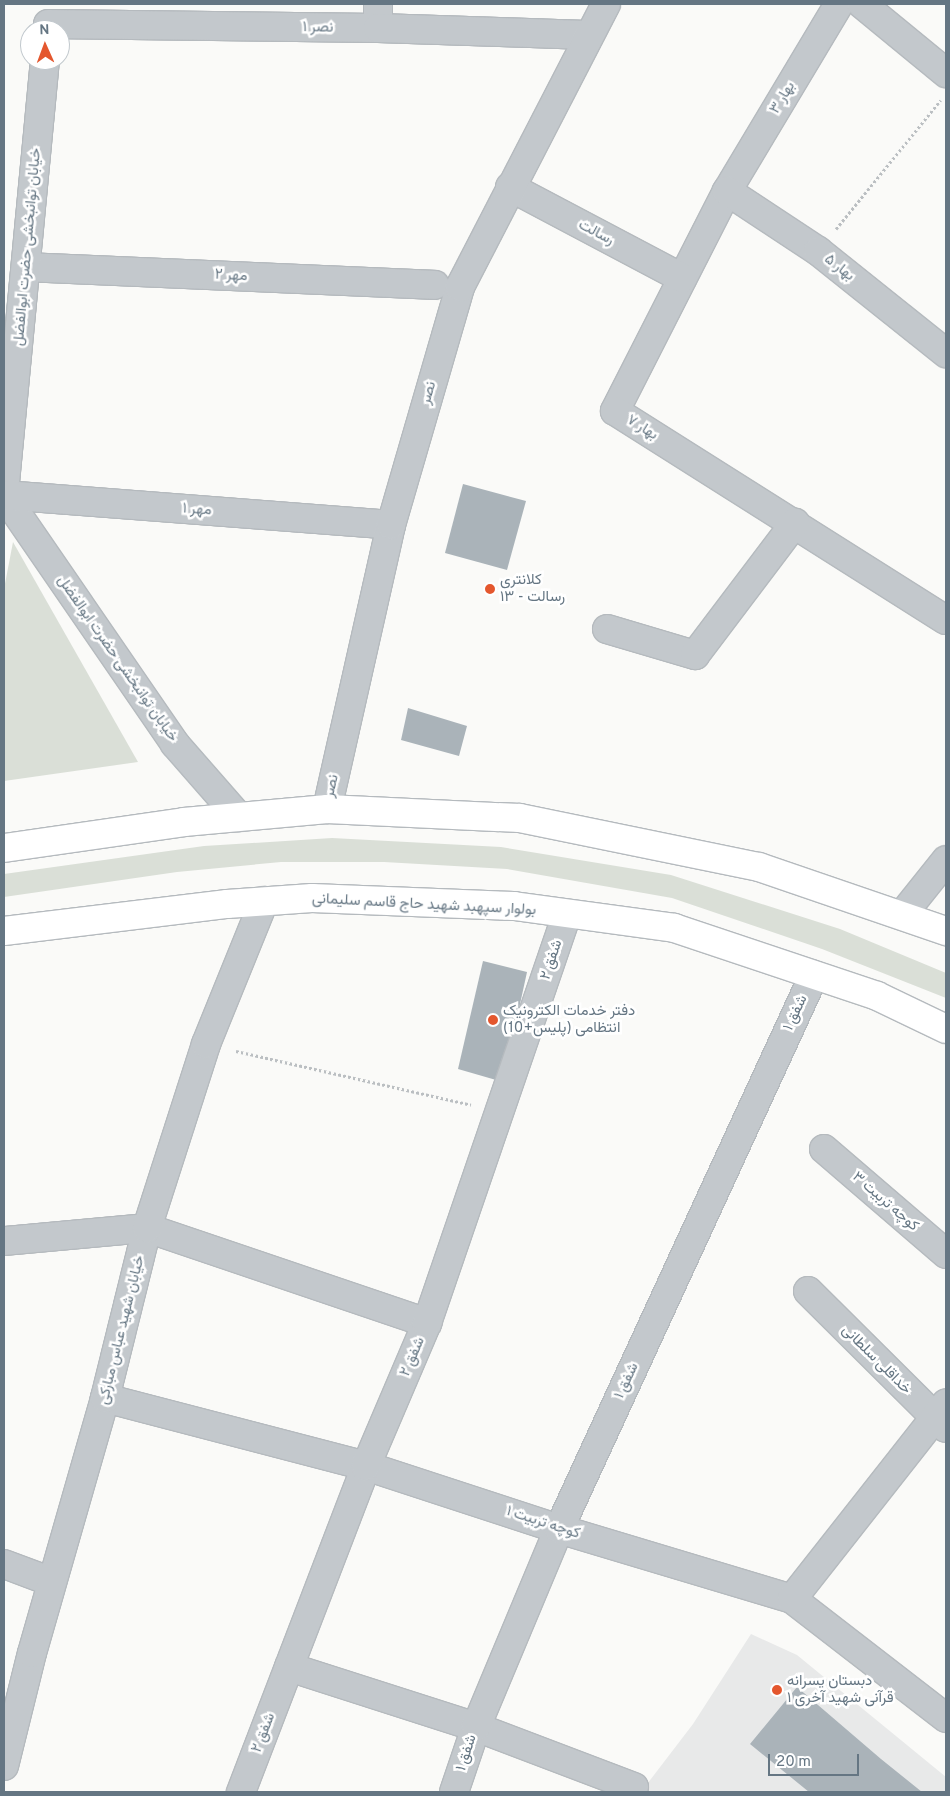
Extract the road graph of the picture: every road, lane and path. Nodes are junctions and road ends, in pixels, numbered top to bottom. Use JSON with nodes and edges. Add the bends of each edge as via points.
{"nodes":[{"id":1,"x":606,"y":4,"type":"edge"},
{"id":2,"x":839,"y":4,"type":"edge"},
{"id":3,"x":862,"y":4,"type":"edge"},
{"id":4,"x":253,"y":15,"type":"edge"},
{"id":5,"x":378,"y":16,"type":"edge"},
{"id":6,"x":48,"y":19,"type":"edge"},
{"id":7,"x":588,"y":35,"type":"junction"},
{"id":8,"x":44,"y":70,"type":"edge"},
{"id":9,"x":946,"y":73,"type":"edge"},
{"id":10,"x":946,"y":94,"type":"edge"},
{"id":11,"x":510,"y":187,"type":"junction"},
{"id":12,"x":727,"y":191,"type":"junction"},
{"id":13,"x":818,"y":251,"type":"junction"},
{"id":14,"x":27,"y":267,"type":"junction"},
{"id":15,"x":682,"y":278,"type":"junction"},
{"id":16,"x":435,"y":285,"type":"dead end"},
{"id":17,"x":946,"y":353,"type":"edge"},
{"id":18,"x":4,"y":494,"type":"edge"},
{"id":19,"x":795,"y":523,"type":"junction"},
{"id":20,"x":391,"y":524,"type":"junction"},
{"id":21,"x":946,"y":620,"type":"edge"},
{"id":22,"x":607,"y":629,"type":"dead end"},
{"id":23,"x":327,"y":809,"type":"junction"},
{"id":24,"x":239,"y":817,"type":"junction"},
{"id":25,"x":4,"y":848,"type":"edge"},
{"id":26,"x":946,"y":860,"type":"edge"},
{"id":27,"x":264,"y":901,"type":"junction"},
{"id":28,"x":567,"y":914,"type":"junction"},
{"id":29,"x":902,"y":915,"type":"junction"},
{"id":30,"x":4,"y":931,"type":"edge"},
{"id":31,"x":946,"y":931,"type":"edge"},
{"id":32,"x":814,"y":975,"type":"junction"},
{"id":33,"x":946,"y":1028,"type":"edge"},
{"id":34,"x":206,"y":1044,"type":"junction"},
{"id":35,"x":502,"y":1112,"type":"junction"},
{"id":36,"x":824,"y":1149,"type":"dead end"},
{"id":37,"x":147,"y":1228,"type":"junction"},
{"id":38,"x":4,"y":1241,"type":"edge"},
{"id":39,"x":946,"y":1254,"type":"edge"},
{"id":40,"x":808,"y":1291,"type":"dead end"},
{"id":41,"x":427,"y":1324,"type":"junction"},
{"id":42,"x":105,"y":1398,"type":"junction"},
{"id":43,"x":942,"y":1417,"type":"edge"},
{"id":44,"x":366,"y":1466,"type":"junction"},
{"id":45,"x":558,"y":1529,"type":"junction"},
{"id":46,"x":4,"y":1564,"type":"edge"},
{"id":47,"x":52,"y":1582,"type":"junction"},
{"id":48,"x":792,"y":1599,"type":"junction"},
{"id":49,"x":289,"y":1666,"type":"junction"},
{"id":50,"x":946,"y":1718,"type":"edge"},
{"id":51,"x":476,"y":1727,"type":"junction"},
{"id":52,"x":4,"y":1766,"type":"edge"},
{"id":53,"x":634,"y":1787,"type":"dead end"},
{"id":54,"x":241,"y":1792,"type":"edge"},
{"id":55,"x":454,"y":1792,"type":"edge"}],
"edges":[{"from":1,"to":7,"type":"street","name":"نصر"},
{"from":2,"to":12,"type":"street","name":"بهار ۳"},
{"from":3,"to":9,"type":"street"},
{"from":4,"to":5,"type":"street","name":"نصر ۱"},
{"from":4,"to":6,"type":"street","name":"نصر ۱"},
{"from":5,"to":7,"type":"street","name":"نصر ۱"},
{"from":7,"to":11,"type":"street","name":"نصر"},
{"from":8,"to":14,"type":"street","name":"خیابان توانبخشی حضرت ابوالفضل"},
{"from":10,"to":13,"type":"path"},
{"from":11,"to":15,"type":"street","name":"رسالت"},
{"from":11,"to":20,"type":"street","name":"نصر","via":[[460,287]]},
{"from":12,"to":13,"type":"street","name":"بهار ۵"},
{"from":12,"to":15,"type":"street","name":"بهار ۳"},
{"from":13,"to":17,"type":"street","name":"بهار ۵"},
{"from":14,"to":16,"type":"street","name":"مهر ۲"},
{"from":14,"to":18,"type":"street","name":"خیابان توانبخشی حضرت ابوالفضل"},
{"from":15,"to":19,"type":"street","name":"بهار ۷","via":[[615,411]]},
{"from":18,"to":20,"type":"street","name":"مهر ۱"},
{"from":18,"to":24,"type":"street","name":"خیابان توانبخشی حضرت ابوالفضل","via":[[175,744]]},
{"from":19,"to":21,"type":"street","name":"بهار ۷"},
{"from":19,"to":22,"type":"street","via":[[695,654]]},
{"from":20,"to":23,"type":"street","name":"نصر"},
{"from":23,"to":24,"type":"main road"},
{"from":23,"to":29,"type":"main road","via":[[520,818],[760,867]]},
{"from":24,"to":25,"type":"main road"},
{"from":26,"to":29,"type":"street"},
{"from":27,"to":28,"type":"main road","name":"بولوار سپهبد شهید حاج قاسم سلیمانی","via":[[312,898],[514,906]]},
{"from":27,"to":30,"type":"main road","name":"بولوار سپهبد شهید حاج قاسم سلیمانی"},
{"from":27,"to":34,"type":"street","name":"خیابان شهید عباس مبارکی"},
{"from":28,"to":32,"type":"main road","name":"بولوار سپهبد شهید حاج قاسم سلیمانی","via":[[674,928]]},
{"from":28,"to":35,"type":"street","name":"شفق ۲"},
{"from":29,"to":31,"type":"main road"},
{"from":32,"to":33,"type":"main road","name":"بولوار سپهبد شهید حاج قاسم سلیمانی","via":[[877,996]]},
{"from":32,"to":45,"type":"street","name":"شفق ۱"},
{"from":34,"to":35,"type":"path"},
{"from":34,"to":37,"type":"street","name":"خیابان شهید عباس مبارکی"},
{"from":35,"to":41,"type":"street","name":"شفق ۲"},
{"from":36,"to":39,"type":"street","name":"کوچه تربیت ۳"},
{"from":37,"to":38,"type":"street"},
{"from":37,"to":41,"type":"street"},
{"from":37,"to":42,"type":"street","name":"خیابان شهید عباس مبارکی"},
{"from":40,"to":43,"type":"street","name":"خداقلی سلطانی"},
{"from":41,"to":44,"type":"street","name":"شفق ۲"},
{"from":42,"to":44,"type":"street","name":"کوچه تربیت ۱"},
{"from":42,"to":47,"type":"street","name":"خیابان شهید عباس مبارکی"},
{"from":43,"to":48,"type":"street"},
{"from":44,"to":45,"type":"street","name":"کوچه تربیت ۱"},
{"from":44,"to":49,"type":"street","name":"شفق ۲"},
{"from":45,"to":48,"type":"street","name":"کوچه تربیت ۱"},
{"from":45,"to":51,"type":"street","name":"شفق ۱"},
{"from":46,"to":47,"type":"street"},
{"from":47,"to":52,"type":"street","name":"خیابان شهید عباس مبارکی"},
{"from":48,"to":50,"type":"street","name":"کوچه تربیت ۱"},
{"from":49,"to":51,"type":"street"},
{"from":49,"to":54,"type":"street","name":"شفق ۲"},
{"from":51,"to":53,"type":"street"},
{"from":51,"to":55,"type":"street","name":"شفق ۱"}]}
